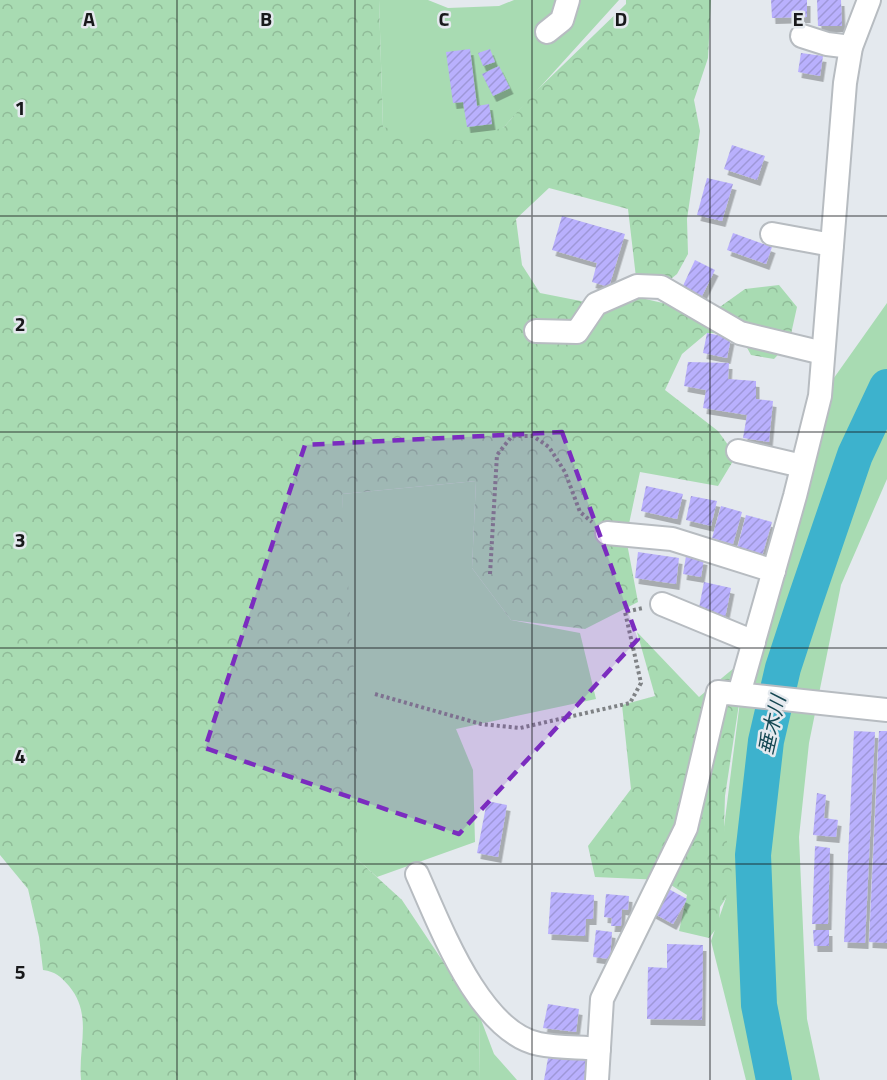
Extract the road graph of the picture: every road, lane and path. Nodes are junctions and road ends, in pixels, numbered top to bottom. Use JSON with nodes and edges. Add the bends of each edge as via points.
{"nodes":[{"id":1,"x":568,"y":0,"type":"edge"},
{"id":2,"x":869,"y":0,"type":"edge"},
{"id":3,"x":547,"y":32,"type":"dead end"},
{"id":4,"x":802,"y":36,"type":"dead end"},
{"id":5,"x":851,"y":48,"type":"junction"},
{"id":6,"x":772,"y":234,"type":"dead end"},
{"id":7,"x":832,"y":244,"type":"junction"},
{"id":8,"x":536,"y":330,"type":"dead end"},
{"id":9,"x":823,"y":353,"type":"junction"},
{"id":10,"x":738,"y":451,"type":"dead end"},
{"id":11,"x":802,"y":466,"type":"junction"},
{"id":12,"x":607,"y":533,"type":"joint"},
{"id":13,"x":774,"y":570,"type":"junction"},
{"id":14,"x":490,"y":574,"type":"dead end"},
{"id":15,"x":662,"y":604,"type":"joint"},
{"id":16,"x":753,"y":642,"type":"junction"},
{"id":17,"x":375,"y":694,"type":"dead end"},
{"id":18,"x":739,"y":694,"type":"junction"},
{"id":19,"x":887,"y":710,"type":"edge"},
{"id":20,"x":417,"y":874,"type":"dead end"},
{"id":21,"x":599,"y":1048,"type":"junction"},
{"id":22,"x":597,"y":1080,"type":"edge"}],
"edges":[{"from":1,"to":3,"type":"street","via":[[562,20]]},
{"from":2,"to":5,"type":"street"},
{"from":4,"to":5,"type":"street"},
{"from":5,"to":7,"type":"street"},
{"from":6,"to":7,"type":"street"},
{"from":7,"to":9,"type":"street"},
{"from":8,"to":9,"type":"street","via":[[577,332],[596,304],[637,286],[661,287],[740,333]]},
{"from":9,"to":11,"type":"street","via":[[820,396]]},
{"from":10,"to":11,"type":"street"},
{"from":11,"to":13,"type":"street"},
{"from":12,"to":13,"type":"street","via":[[672,539]]},
{"from":12,"to":14,"type":"path","via":[[580,512],[565,472],[549,447],[533,435],[512,436],[497,455]]},
{"from":13,"to":16,"type":"street"},
{"from":15,"to":16,"type":"street"},
{"from":15,"to":17,"type":"path","via":[[625,612],[641,683],[630,703],[520,728],[481,724]]},
{"from":16,"to":18,"type":"street"},
{"from":18,"to":19,"type":"street"},
{"from":18,"to":21,"type":"street","via":[[718,692],[686,828],[602,999]]},
{"from":20,"to":21,"type":"street","via":[[459,964],[492,1015],[519,1037],[538,1044]]},
{"from":21,"to":22,"type":"street"}]}
